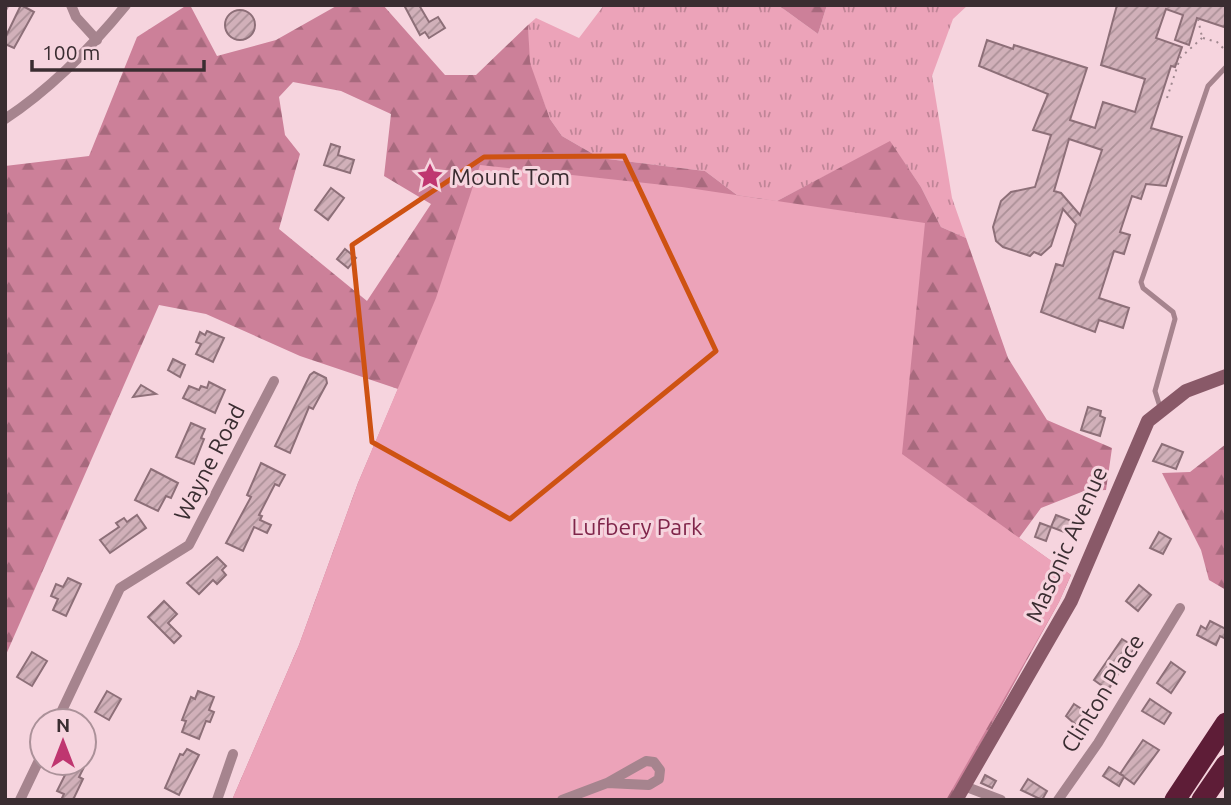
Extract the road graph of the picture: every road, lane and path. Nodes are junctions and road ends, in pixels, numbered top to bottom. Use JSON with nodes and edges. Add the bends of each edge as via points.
{"nodes":[{"id":1,"x":71,"y":5,"type":"edge"},
{"id":2,"x":126,"y":5,"type":"edge"},
{"id":3,"x":1198,"y":19,"type":"dead end"},
{"id":4,"x":1202,"y":38,"type":"junction"},
{"id":5,"x":97,"y":40,"type":"junction"},
{"id":6,"x":1226,"y":51,"type":"edge"},
{"id":7,"x":1226,"y":67,"type":"edge"},
{"id":8,"x":1167,"y":98,"type":"dead end"},
{"id":9,"x":5,"y":119,"type":"edge"},
{"id":10,"x":1226,"y":376,"type":"edge"},
{"id":11,"x":274,"y":381,"type":"dead end"},
{"id":12,"x":1161,"y":408,"type":"junction"},
{"id":13,"x":1180,"y":608,"type":"dead end"},
{"id":14,"x":64,"y":707,"type":"edge"},
{"id":15,"x":1226,"y":723,"type":"edge"},
{"id":16,"x":233,"y":754,"type":"dead end"},
{"id":17,"x":1226,"y":765,"type":"edge"},
{"id":18,"x":31,"y":777,"type":"edge"},
{"id":19,"x":607,"y":783,"type":"dead end"},
{"id":20,"x":964,"y":786,"type":"junction"},
{"id":21,"x":20,"y":800,"type":"edge"},
{"id":22,"x":217,"y":800,"type":"edge"},
{"id":23,"x":562,"y":800,"type":"edge"},
{"id":24,"x":956,"y":800,"type":"edge"},
{"id":25,"x":1001,"y":800,"type":"edge"},
{"id":26,"x":1058,"y":800,"type":"edge"},
{"id":27,"x":1175,"y":800,"type":"edge"},
{"id":28,"x":1202,"y":800,"type":"edge"}],
"edges":[{"from":1,"to":5,"type":"street"},
{"from":2,"to":5,"type":"street"},
{"from":3,"to":4,"type":"path"},
{"from":4,"to":6,"type":"path","via":[[1217,42]]},
{"from":4,"to":8,"type":"path","via":[[1180,58]]},
{"from":5,"to":9,"type":"street","via":[[57,80]]},
{"from":7,"to":12,"type":"lane","via":[[1208,86],[1141,282],[1175,319],[1155,391]]},
{"from":10,"to":12,"type":"main road","name":"Masonic Avenue","via":[[1185,391]]},
{"from":11,"to":14,"type":"street","name":"Wayne Road","via":[[189,545],[120,588]]},
{"from":12,"to":20,"type":"main road","name":"Masonic Avenue","via":[[1139,435],[1071,601]]},
{"from":13,"to":26,"type":"street","name":"Clinton Place"},
{"from":15,"to":27,"type":"highway"},
{"from":16,"to":22,"type":"street"},
{"from":17,"to":28,"type":"highway"},
{"from":18,"to":21,"type":"street"},
{"from":19,"to":23,"type":"street"},
{"from":20,"to":24,"type":"main road","name":"Masonic Avenue"},
{"from":20,"to":25,"type":"street"}]}
